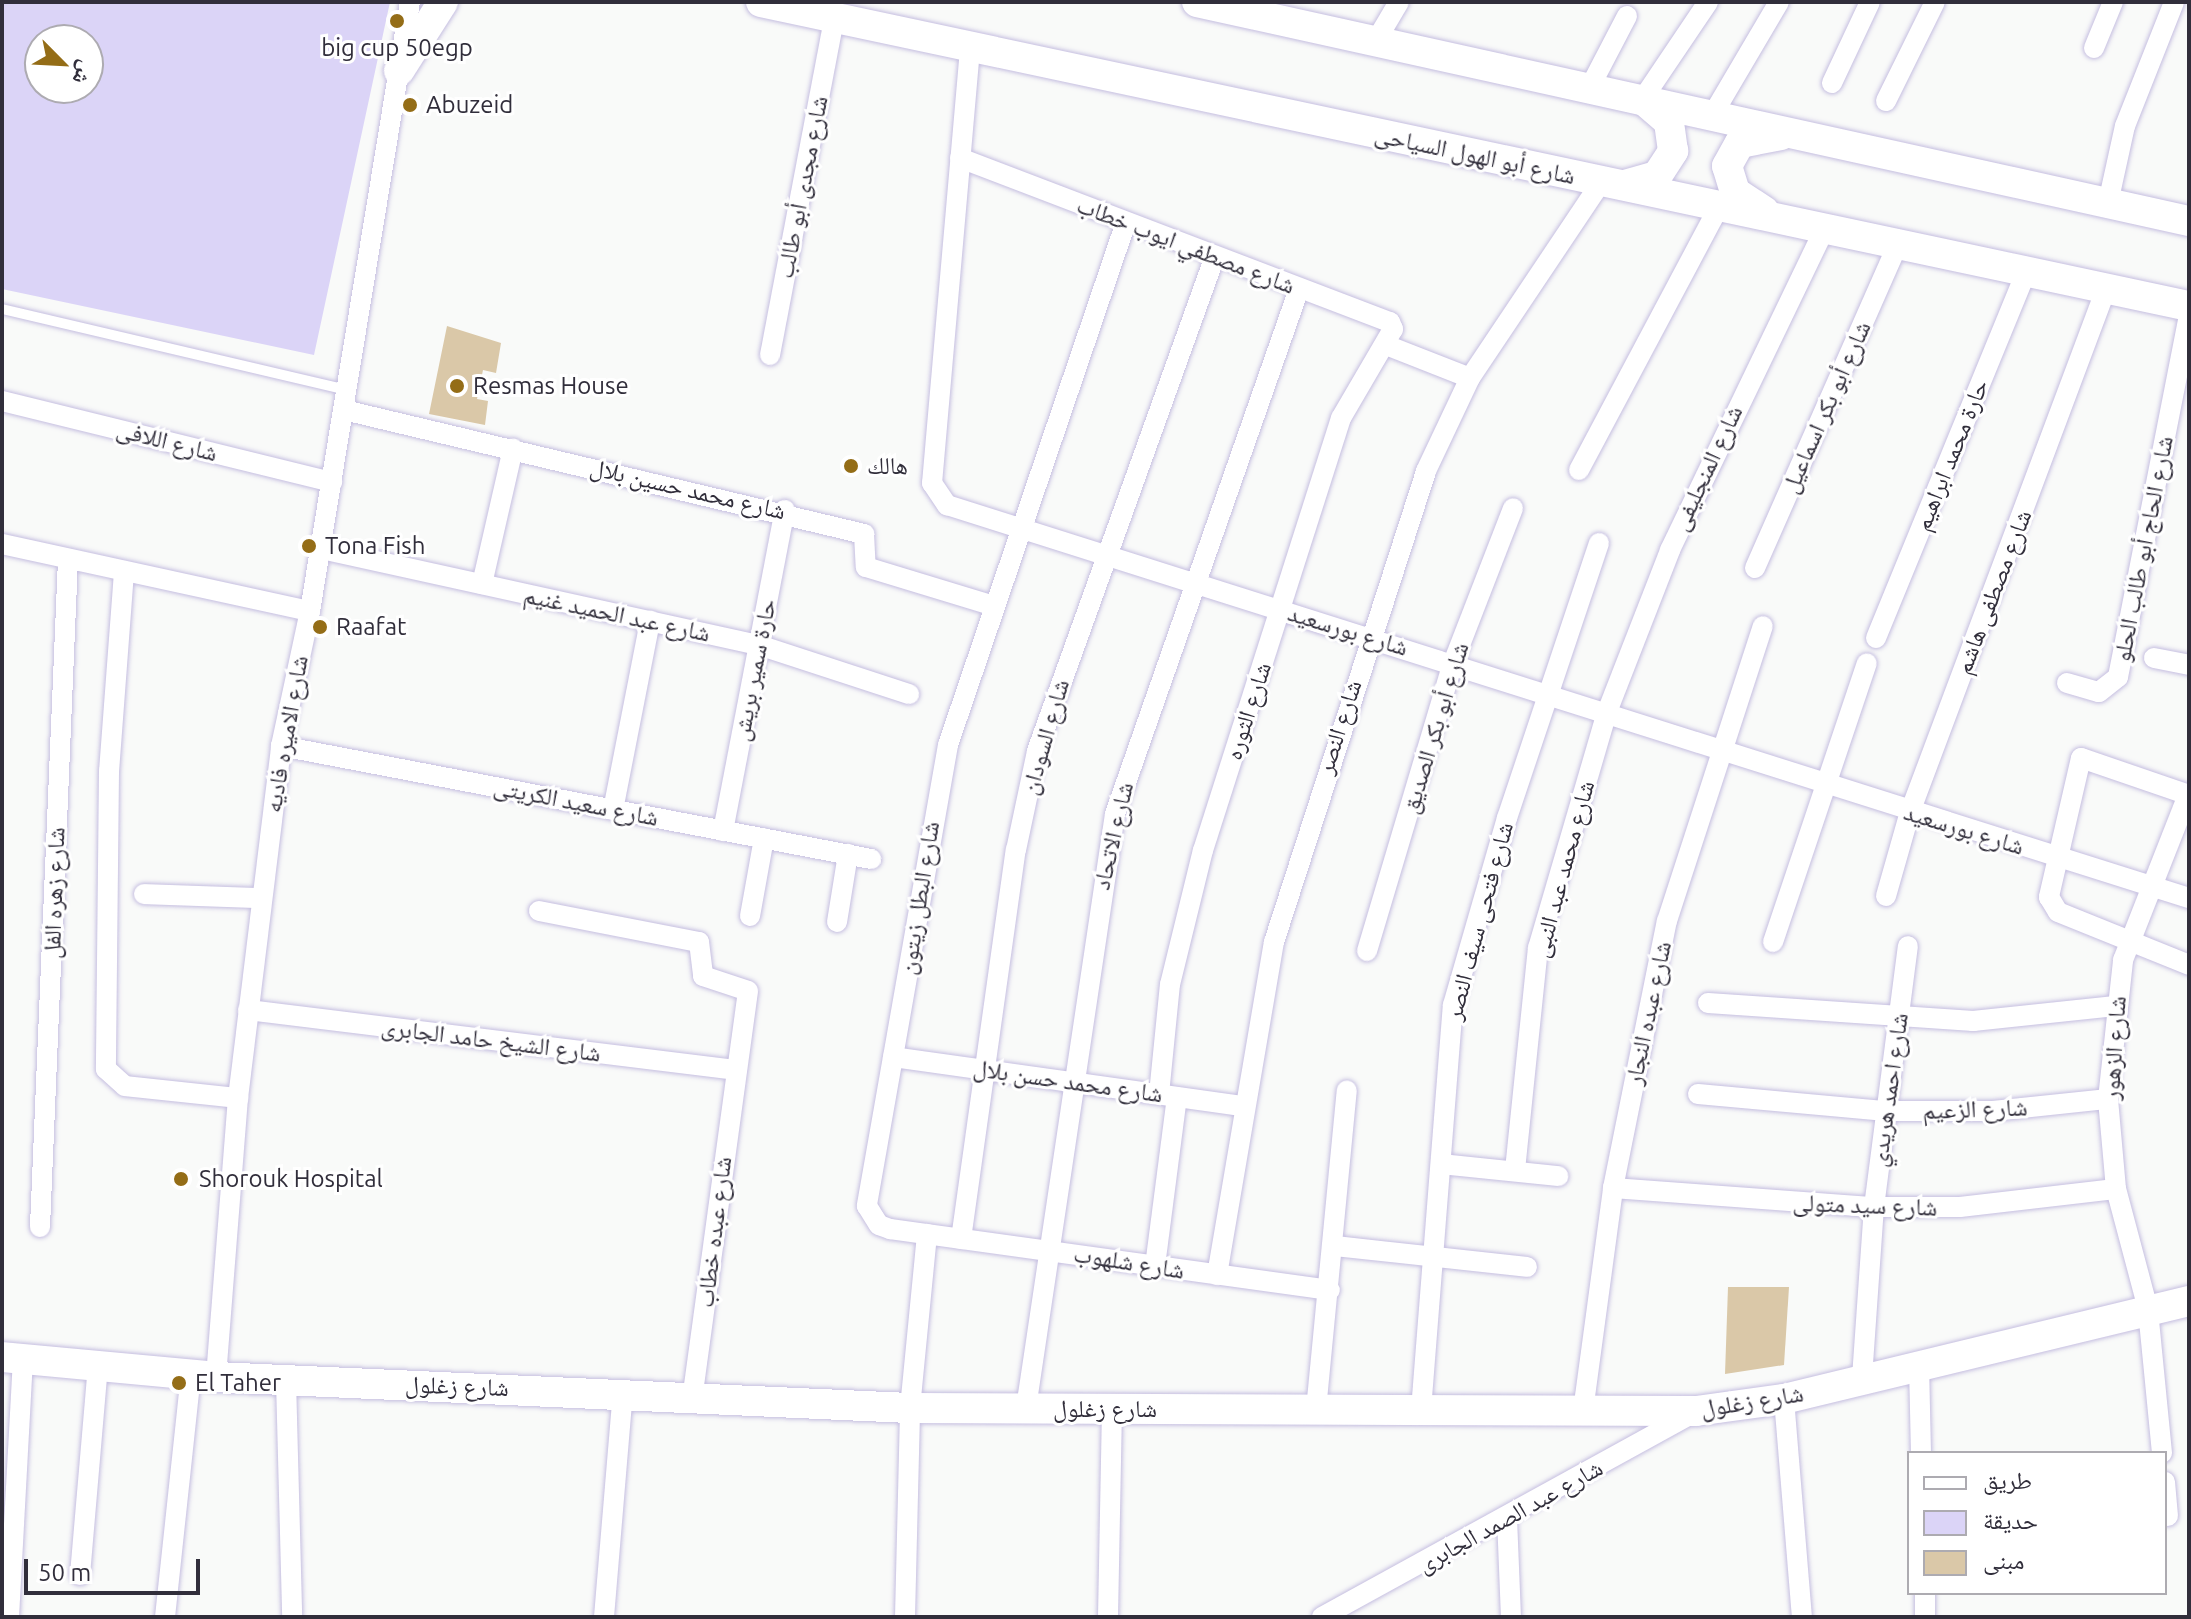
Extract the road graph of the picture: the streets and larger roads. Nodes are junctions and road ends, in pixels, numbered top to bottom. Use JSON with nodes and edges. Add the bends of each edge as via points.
{"nodes":[{"id":1,"x":410,"y":2,"type":"edge"},
{"id":2,"x":443,"y":2,"type":"edge"},
{"id":3,"x":761,"y":2,"type":"edge"},
{"id":4,"x":1197,"y":2,"type":"edge"},
{"id":5,"x":1399,"y":2,"type":"edge"},
{"id":6,"x":1708,"y":2,"type":"edge"},
{"id":7,"x":1779,"y":2,"type":"edge"},
{"id":8,"x":1870,"y":2,"type":"edge"},
{"id":9,"x":1935,"y":2,"type":"edge"},
{"id":10,"x":2113,"y":2,"type":"edge"},
{"id":11,"x":2174,"y":2,"type":"edge"},
{"id":12,"x":1243,"y":6,"type":"edge"},
{"id":13,"x":1627,"y":16,"type":"dead end"},
{"id":14,"x":834,"y":19,"type":"junction"},
{"id":15,"x":1377,"y":39,"type":"junction"},
{"id":16,"x":2094,"y":48,"type":"dead end"},
{"id":17,"x":970,"y":49,"type":"junction"},
{"id":18,"x":399,"y":71,"type":"junction"},
{"id":19,"x":1832,"y":83,"type":"dead end"},
{"id":20,"x":1590,"y":87,"type":"junction"},
{"id":21,"x":1642,"y":100,"type":"junction"},
{"id":22,"x":1886,"y":101,"type":"dead end"},
{"id":23,"x":1713,"y":114,"type":"junction"},
{"id":24,"x":1799,"y":134,"type":"junction"},
{"id":25,"x":960,"y":158,"type":"junction"},
{"id":26,"x":1610,"y":183,"type":"junction"},
{"id":27,"x":2108,"y":203,"type":"junction"},
{"id":28,"x":1719,"y":207,"type":"junction"},
{"id":29,"x":1778,"y":220,"type":"junction"},
{"id":30,"x":2189,"y":221,"type":"edge"},
{"id":31,"x":1126,"y":222,"type":"junction"},
{"id":32,"x":1824,"y":230,"type":"junction"},
{"id":33,"x":1897,"y":246,"type":"junction"},
{"id":34,"x":1215,"y":256,"type":"junction"},
{"id":35,"x":2026,"y":273,"type":"junction"},
{"id":36,"x":1299,"y":289,"type":"junction"},
{"id":37,"x":2106,"y":289,"type":"junction"},
{"id":38,"x":2189,"y":306,"type":"edge"},
{"id":39,"x":2189,"y":316,"type":"edge"},
{"id":40,"x":1386,"y":345,"type":"junction"},
{"id":41,"x":770,"y":355,"type":"dead end"},
{"id":42,"x":1470,"y":378,"type":"junction"},
{"id":43,"x":346,"y":400,"type":"junction"},
{"id":44,"x":2,"y":401,"type":"edge"},
{"id":45,"x":513,"y":449,"type":"junction"},
{"id":46,"x":1579,"y":470,"type":"dead end"},
{"id":47,"x":332,"y":482,"type":"junction"},
{"id":48,"x":1513,"y":508,"type":"dead end"},
{"id":49,"x":785,"y":510,"type":"junction"},
{"id":50,"x":1021,"y":527,"type":"junction"},
{"id":51,"x":1599,"y":543,"type":"dead end"},
{"id":52,"x":2,"y":544,"type":"edge"},
{"id":53,"x":321,"y":549,"type":"junction"},
{"id":54,"x":1108,"y":554,"type":"junction"},
{"id":55,"x":68,"y":559,"type":"junction"},
{"id":56,"x":1755,"y":568,"type":"dead end"},
{"id":57,"x":124,"y":572,"type":"junction"},
{"id":58,"x":1194,"y":582,"type":"junction"},
{"id":59,"x":482,"y":584,"type":"junction"},
{"id":60,"x":994,"y":606,"type":"junction"},
{"id":61,"x":1281,"y":609,"type":"junction"},
{"id":62,"x":310,"y":611,"type":"junction"},
{"id":63,"x":650,"y":621,"type":"junction"},
{"id":64,"x":1763,"y":626,"type":"dead end"},
{"id":65,"x":1369,"y":637,"type":"junction"},
{"id":66,"x":1876,"y":638,"type":"dead end"},
{"id":67,"x":759,"y":645,"type":"junction"},
{"id":68,"x":2154,"y":658,"type":"dead end"},
{"id":69,"x":1453,"y":663,"type":"junction"},
{"id":70,"x":1867,"y":663,"type":"dead end"},
{"id":71,"x":2189,"y":665,"type":"edge"},
{"id":72,"x":2067,"y":683,"type":"dead end"},
{"id":73,"x":1549,"y":693,"type":"junction"},
{"id":74,"x":909,"y":694,"type":"dead end"},
{"id":75,"x":1607,"y":712,"type":"junction"},
{"id":76,"x":281,"y":746,"type":"junction"},
{"id":77,"x":1722,"y":750,"type":"junction"},
{"id":78,"x":1821,"y":785,"type":"junction"},
{"id":79,"x":2188,"y":795,"type":"edge"},
{"id":80,"x":613,"y":810,"type":"junction"},
{"id":81,"x":1910,"y":812,"type":"junction"},
{"id":82,"x":723,"y":831,"type":"junction"},
{"id":83,"x":764,"y":838,"type":"junction"},
{"id":84,"x":848,"y":854,"type":"junction"},
{"id":85,"x":2056,"y":857,"type":"junction"},
{"id":86,"x":871,"y":859,"type":"dead end"},
{"id":87,"x":2152,"y":885,"type":"junction"},
{"id":88,"x":144,"y":894,"type":"dead end"},
{"id":89,"x":1886,"y":896,"type":"dead end"},
{"id":90,"x":260,"y":898,"type":"junction"},
{"id":91,"x":2189,"y":898,"type":"edge"},
{"id":92,"x":539,"y":911,"type":"dead end"},
{"id":93,"x":750,"y":916,"type":"dead end"},
{"id":94,"x":837,"y":922,"type":"dead end"},
{"id":95,"x":2130,"y":939,"type":"junction"},
{"id":96,"x":1773,"y":942,"type":"dead end"},
{"id":97,"x":1908,"y":946,"type":"dead end"},
{"id":98,"x":1367,"y":951,"type":"dead end"},
{"id":99,"x":2189,"y":965,"type":"edge"},
{"id":100,"x":1708,"y":1003,"type":"dead end"},
{"id":101,"x":2115,"y":1006,"type":"junction"},
{"id":102,"x":248,"y":1010,"type":"junction"},
{"id":103,"x":1899,"y":1016,"type":"junction"},
{"id":104,"x":893,"y":1057,"type":"junction"},
{"id":105,"x":735,"y":1070,"type":"junction"},
{"id":106,"x":984,"y":1070,"type":"junction"},
{"id":107,"x":1074,"y":1082,"type":"junction"},
{"id":108,"x":1347,"y":1090,"type":"dead end"},
{"id":109,"x":1698,"y":1094,"type":"dead end"},
{"id":110,"x":1168,"y":1095,"type":"junction"},
{"id":111,"x":238,"y":1098,"type":"junction"},
{"id":112,"x":2108,"y":1099,"type":"junction"},
{"id":113,"x":1243,"y":1106,"type":"junction"},
{"id":114,"x":1886,"y":1111,"type":"junction"},
{"id":115,"x":1441,"y":1164,"type":"junction"},
{"id":116,"x":1515,"y":1170,"type":"junction"},
{"id":117,"x":1558,"y":1176,"type":"dead end"},
{"id":118,"x":1613,"y":1188,"type":"junction"},
{"id":119,"x":2116,"y":1189,"type":"junction"},
{"id":120,"x":1874,"y":1207,"type":"junction"},
{"id":121,"x":40,"y":1227,"type":"dead end"},
{"id":122,"x":927,"y":1234,"type":"junction"},
{"id":123,"x":961,"y":1239,"type":"junction"},
{"id":124,"x":1335,"y":1246,"type":"junction"},
{"id":125,"x":1050,"y":1250,"type":"junction"},
{"id":126,"x":1431,"y":1257,"type":"junction"},
{"id":127,"x":1155,"y":1266,"type":"junction"},
{"id":128,"x":1527,"y":1267,"type":"dead end"},
{"id":129,"x":1217,"y":1275,"type":"junction"},
{"id":130,"x":1330,"y":1290,"type":"junction"},
{"id":131,"x":2189,"y":1301,"type":"edge"},
{"id":132,"x":2148,"y":1309,"type":"junction"},
{"id":133,"x":9,"y":1355,"type":"edge"},
{"id":134,"x":98,"y":1364,"type":"junction"},
{"id":135,"x":1919,"y":1365,"type":"junction"},
{"id":136,"x":203,"y":1375,"type":"junction"},
{"id":137,"x":1862,"y":1378,"type":"junction"},
{"id":138,"x":286,"y":1380,"type":"junction"},
{"id":139,"x":623,"y":1392,"type":"junction"},
{"id":140,"x":693,"y":1395,"type":"junction"},
{"id":141,"x":1784,"y":1399,"type":"junction"},
{"id":142,"x":910,"y":1408,"type":"junction"},
{"id":143,"x":1026,"y":1408,"type":"junction"},
{"id":144,"x":1112,"y":1409,"type":"junction"},
{"id":145,"x":1316,"y":1410,"type":"junction"},
{"id":146,"x":1421,"y":1410,"type":"junction"},
{"id":147,"x":1583,"y":1411,"type":"junction"},
{"id":148,"x":1696,"y":1411,"type":"junction"},
{"id":149,"x":1921,"y":1451,"type":"edge"},
{"id":150,"x":2162,"y":1451,"type":"edge"},
{"id":151,"x":2167,"y":1505,"type":"edge"},
{"id":152,"x":2168,"y":1516,"type":"dead end"},
{"id":153,"x":1507,"y":1518,"type":"junction"},
{"id":154,"x":80,"y":1575,"type":"dead end"},
{"id":155,"x":1925,"y":1595,"type":"edge"},
{"id":156,"x":1361,"y":1608,"type":"edge"},
{"id":157,"x":9,"y":1617,"type":"edge"},
{"id":158,"x":165,"y":1617,"type":"edge"},
{"id":159,"x":292,"y":1617,"type":"edge"},
{"id":160,"x":604,"y":1617,"type":"edge"},
{"id":161,"x":905,"y":1617,"type":"edge"},
{"id":162,"x":1108,"y":1617,"type":"edge"},
{"id":163,"x":1322,"y":1617,"type":"edge"},
{"id":164,"x":1511,"y":1617,"type":"edge"},
{"id":165,"x":1802,"y":1617,"type":"edge"},
{"id":166,"x":1925,"y":1617,"type":"edge"}],
"edges":[{"from":1,"to":18,"type":"street","name":"شارع الاميره فاديه"},
{"from":2,"to":18,"type":"main road"},
{"from":3,"to":14,"type":"main road","name":"شارع أبو الهول السياحى"},
{"from":4,"to":12,"type":"main road"},
{"from":5,"to":15,"type":"street"},
{"from":6,"to":21,"type":"street"},
{"from":7,"to":23,"type":"street"},
{"from":8,"to":19,"type":"street"},
{"from":9,"to":22,"type":"street"},
{"from":10,"to":16,"type":"street"},
{"from":11,"to":27,"type":"street","via":[[2125,126]]},
{"from":12,"to":15,"type":"main road"},
{"from":13,"to":20,"type":"street"},
{"from":14,"to":17,"type":"main road","name":"شارع أبو الهول السياحى"},
{"from":14,"to":41,"type":"street","name":"شارع مجدى أبو طالب"},
{"from":15,"to":20,"type":"main road"},
{"from":17,"to":25,"type":"street","name":"شارع بورسعيد"},
{"from":17,"to":26,"type":"main road","name":"شارع أبو الهول السياحى"},
{"from":18,"to":43,"type":"street","name":"شارع الاميره فاديه"},
{"from":20,"to":21,"type":"main road"},
{"from":21,"to":23,"type":"main road"},
{"from":21,"to":26,"type":"main road","via":[[1669,122],[1673,151],[1657,176]]},
{"from":23,"to":24,"type":"main road"},
{"from":24,"to":27,"type":"main road"},
{"from":24,"to":29,"type":"main road","via":[[1753,137],[1740,143],[1727,166],[1735,192]]},
{"from":25,"to":31,"type":"street","name":"شارع مصطفي ايوب خطاب"},
{"from":25,"to":50,"type":"street","name":"شارع بورسعيد","via":[[932,483],[947,505]]},
{"from":26,"to":28,"type":"main road","name":"شارع أبو الهول السياحى"},
{"from":26,"to":42,"type":"street","name":"شارع النصر"},
{"from":27,"to":30,"type":"main road"},
{"from":28,"to":29,"type":"main road","name":"شارع أبو الهول السياحى"},
{"from":28,"to":46,"type":"street"},
{"from":29,"to":32,"type":"main road","name":"شارع أبو الهول السياحى"},
{"from":31,"to":34,"type":"street","name":"شارع مصطفي ايوب خطاب"},
{"from":31,"to":50,"type":"street","name":"شارع البطل زيتون"},
{"from":32,"to":33,"type":"main road","name":"شارع أبو الهول السياحى"},
{"from":32,"to":75,"type":"street","name":"شارع المنجليفى","via":[[1670,550]]},
{"from":33,"to":35,"type":"main road","name":"شارع أبو الهول السياحى"},
{"from":33,"to":56,"type":"street","name":"شارع أبو بكر اسماعيل"},
{"from":34,"to":36,"type":"street","name":"شارع مصطفي ايوب خطاب"},
{"from":34,"to":54,"type":"street","name":"شارع السودان"},
{"from":35,"to":37,"type":"main road","name":"شارع أبو الهول السياحى"},
{"from":35,"to":66,"type":"street","name":"حارة محمد ابراهيم"},
{"from":36,"to":40,"type":"street","name":"شارع مصطفي ايوب خطاب","via":[[1390,322]]},
{"from":36,"to":58,"type":"street","name":"شارع الاتحاد"},
{"from":37,"to":38,"type":"main road","name":"شارع أبو الهول السياحى"},
{"from":37,"to":81,"type":"street","name":"شارع مصطفى هاشم"},
{"from":39,"to":72,"type":"street","name":"شارع الحاج أبو طالب الحلو","via":[[2118,677],[2099,692]]},
{"from":40,"to":42,"type":"street"},
{"from":40,"to":61,"type":"street","name":"شارع الثوره","via":[[1341,418]]},
{"from":42,"to":65,"type":"street","name":"شارع النصر","via":[[1426,471]]},
{"from":43,"to":45,"type":"street","name":"شارع محمد حسين بلال"},
{"from":43,"to":47,"type":"street","name":"شارع الاميره فاديه"},
{"from":44,"to":47,"type":"street","name":"شارع اللافى"},
{"from":45,"to":49,"type":"street","name":"شارع محمد حسين بلال"},
{"from":45,"to":59,"type":"street"},
{"from":47,"to":53,"type":"street","name":"شارع الاميره فاديه"},
{"from":48,"to":69,"type":"street","name":"شارع أبو بكر الصديق"},
{"from":49,"to":60,"type":"street","name":"شارع محمد حسين بلال","via":[[866,535],[866,567]]},
{"from":49,"to":67,"type":"street","name":"حارة سمير بريش"},
{"from":50,"to":54,"type":"street","name":"شارع بورسعيد"},
{"from":50,"to":60,"type":"street","name":"شارع البطل زيتون"},
{"from":51,"to":73,"type":"street","name":"شارع فتحى سيف النصر"},
{"from":52,"to":55,"type":"street"},
{"from":53,"to":59,"type":"street","name":"شارع عبد الحميد غنيم"},
{"from":53,"to":62,"type":"street","name":"شارع الاميره فاديه"},
{"from":54,"to":58,"type":"street","name":"شارع بورسعيد"},
{"from":54,"to":106,"type":"street","name":"شارع السودان","via":[[1037,751]]},
{"from":55,"to":57,"type":"street"},
{"from":55,"to":121,"type":"street","name":"شارع زهره الفل"},
{"from":57,"to":62,"type":"street"},
{"from":57,"to":111,"type":"street","via":[[109,771],[106,1069],[125,1086]]},
{"from":58,"to":61,"type":"street","name":"شارع بورسعيد"},
{"from":58,"to":107,"type":"street","name":"شارع الاتحاد","via":[[1115,814]]},
{"from":59,"to":63,"type":"street","name":"شارع عبد الحميد غنيم"},
{"from":60,"to":104,"type":"street","name":"شارع البطل زيتون","via":[[940,781]]},
{"from":61,"to":65,"type":"street","name":"شارع بورسعيد"},
{"from":61,"to":110,"type":"street","name":"شارع الثوره","via":[[1184,914]]},
{"from":62,"to":76,"type":"street","name":"شارع الاميره فاديه"},
{"from":63,"to":67,"type":"street","name":"شارع عبد الحميد غنيم"},
{"from":63,"to":80,"type":"street"},
{"from":64,"to":77,"type":"street","name":"شارع عبده النجار"},
{"from":65,"to":69,"type":"street","name":"شارع بورسعيد"},
{"from":65,"to":113,"type":"street","name":"شارع النصر","via":[[1274,942]]},
{"from":67,"to":74,"type":"street","name":"شارع عبد الحميد غنيم"},
{"from":67,"to":82,"type":"street","name":"حارة سمير بريش"},
{"from":68,"to":71,"type":"street","name":"شارع الحاج أبو طالب الحلو"},
{"from":69,"to":73,"type":"street","name":"شارع بورسعيد"},
{"from":69,"to":98,"type":"street","name":"شارع أبو بكر الصديق"},
{"from":70,"to":78,"type":"street"},
{"from":73,"to":75,"type":"street","name":"شارع بورسعيد"},
{"from":73,"to":115,"type":"street","name":"شارع فتحى سيف النصر","via":[[1460,972],[1449,1032]]},
{"from":75,"to":77,"type":"street","name":"شارع بورسعيد"},
{"from":75,"to":116,"type":"street","name":"شارع محمد عبد النبى","via":[[1538,948]]},
{"from":76,"to":80,"type":"street","name":"شارع سعيد الكريتى"},
{"from":76,"to":90,"type":"street","name":"شارع الاميره فاديه"},
{"from":77,"to":78,"type":"street","name":"شارع بورسعيد"},
{"from":77,"to":118,"type":"street","name":"شارع عبده النجار","via":[[1667,921]]},
{"from":78,"to":81,"type":"street","name":"شارع بورسعيد"},
{"from":78,"to":96,"type":"street"},
{"from":79,"to":85,"type":"street","via":[[2081,758]]},
{"from":79,"to":87,"type":"street","name":"شارع الزهور"},
{"from":80,"to":82,"type":"street","name":"شارع سعيد الكريتى"},
{"from":81,"to":85,"type":"street","name":"شارع بورسعيد"},
{"from":81,"to":89,"type":"street","name":"شارع مصطفى هاشم"},
{"from":82,"to":83,"type":"street","name":"شارع سعيد الكريتى"},
{"from":83,"to":84,"type":"street","name":"شارع سعيد الكريتى"},
{"from":83,"to":93,"type":"street"},
{"from":84,"to":86,"type":"street","name":"شارع سعيد الكريتى"},
{"from":84,"to":94,"type":"street","via":[[851,893]]},
{"from":85,"to":87,"type":"street","name":"شارع بورسعيد"},
{"from":85,"to":95,"type":"street","via":[[2051,904]]},
{"from":87,"to":91,"type":"street","name":"شارع بورسعيد"},
{"from":87,"to":95,"type":"street","name":"شارع الزهور"},
{"from":88,"to":90,"type":"street"},
{"from":90,"to":102,"type":"street","name":"شارع الاميره فاديه"},
{"from":92,"to":105,"type":"street","name":"شارع عبده خطاب","via":[[701,944],[703,976],[748,991]]},
{"from":95,"to":99,"type":"street"},
{"from":95,"to":101,"type":"street","name":"شارع الزهور"},
{"from":97,"to":103,"type":"street","name":"شارع احمد هريدي"},
{"from":100,"to":103,"type":"street"},
{"from":101,"to":103,"type":"street","via":[[1973,1021]]},
{"from":101,"to":112,"type":"street","name":"شارع الزهور"},
{"from":102,"to":105,"type":"street","name":"شارع الشيخ حامد الجابرى"},
{"from":102,"to":111,"type":"street","name":"شارع الاميره فاديه"},
{"from":103,"to":114,"type":"street","name":"شارع احمد هريدي"},
{"from":104,"to":106,"type":"street","name":"شارع محمد حسن بلال"},
{"from":104,"to":122,"type":"street","name":"شارع البطل زيتون","via":[[867,1206],[879,1225]]},
{"from":105,"to":140,"type":"street","name":"شارع عبده خطاب"},
{"from":106,"to":107,"type":"street","name":"شارع محمد حسن بلال"},
{"from":106,"to":123,"type":"street","name":"شارع السودان"},
{"from":107,"to":110,"type":"street","name":"شارع محمد حسن بلال"},
{"from":107,"to":125,"type":"street","name":"شارع الاتحاد"},
{"from":108,"to":124,"type":"street"},
{"from":109,"to":114,"type":"street","name":"شارع الزعيم"},
{"from":110,"to":113,"type":"street","name":"شارع محمد حسن بلال"},
{"from":110,"to":127,"type":"street","name":"شارع الثوره"},
{"from":111,"to":136,"type":"street","name":"شارع الاميره فاديه"},
{"from":112,"to":114,"type":"street","name":"شارع الزعيم","via":[[1993,1111]]},
{"from":112,"to":119,"type":"street","name":"شارع الزهور"},
{"from":113,"to":129,"type":"street","name":"شارع النصر"},
{"from":114,"to":120,"type":"street","name":"شارع احمد هريدي"},
{"from":115,"to":116,"type":"street"},
{"from":115,"to":126,"type":"street","name":"شارع فتحى سيف النصر"},
{"from":116,"to":117,"type":"street"},
{"from":118,"to":120,"type":"street","name":"شارع سيد متولى"},
{"from":118,"to":147,"type":"street","name":"شارع عبده النجار"},
{"from":119,"to":120,"type":"street","name":"شارع سيد متولى","via":[[1960,1207]]},
{"from":119,"to":132,"type":"street","name":"شارع الزهور"},
{"from":120,"to":137,"type":"street","name":"شارع احمد هريدي"},
{"from":122,"to":123,"type":"street","name":"شارع شلهوب"},
{"from":122,"to":142,"type":"street"},
{"from":123,"to":125,"type":"street","name":"شارع شلهوب"},
{"from":124,"to":126,"type":"street"},
{"from":124,"to":130,"type":"street"},
{"from":125,"to":127,"type":"street","name":"شارع شلهوب"},
{"from":125,"to":143,"type":"street","name":"شارع الاتحاد"},
{"from":126,"to":128,"type":"street"},
{"from":126,"to":146,"type":"street","name":"شارع فتحى سيف النصر"},
{"from":127,"to":129,"type":"street","name":"شارع شلهوب"},
{"from":129,"to":130,"type":"street","name":"شارع شلهوب"},
{"from":130,"to":145,"type":"street"},
{"from":131,"to":132,"type":"main road","name":"شارع زغلول"},
{"from":132,"to":135,"type":"main road","name":"شارع زغلول"},
{"from":132,"to":150,"type":"street","name":"شارع الزهور"},
{"from":133,"to":134,"type":"main road","name":"شارع زغلول"},
{"from":133,"to":157,"type":"street"},
{"from":134,"to":136,"type":"main road","name":"شارع زغلول"},
{"from":134,"to":154,"type":"street"},
{"from":135,"to":137,"type":"main road","name":"شارع زغلول"},
{"from":135,"to":149,"type":"street"},
{"from":136,"to":138,"type":"main road","name":"شارع زغلول"},
{"from":136,"to":158,"type":"street","name":"شارع الاميره فاديه"},
{"from":137,"to":141,"type":"main road","name":"شارع زغلول"},
{"from":138,"to":139,"type":"main road","name":"شارع زغلول"},
{"from":138,"to":159,"type":"street"},
{"from":139,"to":140,"type":"main road","name":"شارع زغلول"},
{"from":139,"to":160,"type":"street"},
{"from":140,"to":142,"type":"main road","name":"شارع زغلول"},
{"from":141,"to":148,"type":"main road","name":"شارع زغلول"},
{"from":141,"to":165,"type":"street"},
{"from":142,"to":143,"type":"main road","name":"شارع زغلول"},
{"from":142,"to":161,"type":"street"},
{"from":143,"to":144,"type":"main road","name":"شارع زغلول"},
{"from":144,"to":145,"type":"main road","name":"شارع زغلول"},
{"from":144,"to":162,"type":"street"},
{"from":145,"to":146,"type":"main road","name":"شارع زغلول"},
{"from":146,"to":147,"type":"main road","name":"شارع زغلول"},
{"from":147,"to":148,"type":"main road","name":"شارع زغلول"},
{"from":148,"to":153,"type":"street","name":"شارع عبد الصمد الجابرى"},
{"from":151,"to":152,"type":"street"},
{"from":153,"to":156,"type":"street","name":"شارع عبد الصمد الجابرى"},
{"from":153,"to":164,"type":"street"},
{"from":155,"to":166,"type":"street"},
{"from":156,"to":163,"type":"street","name":"شارع عبد الصمد الجابرى"}]}
